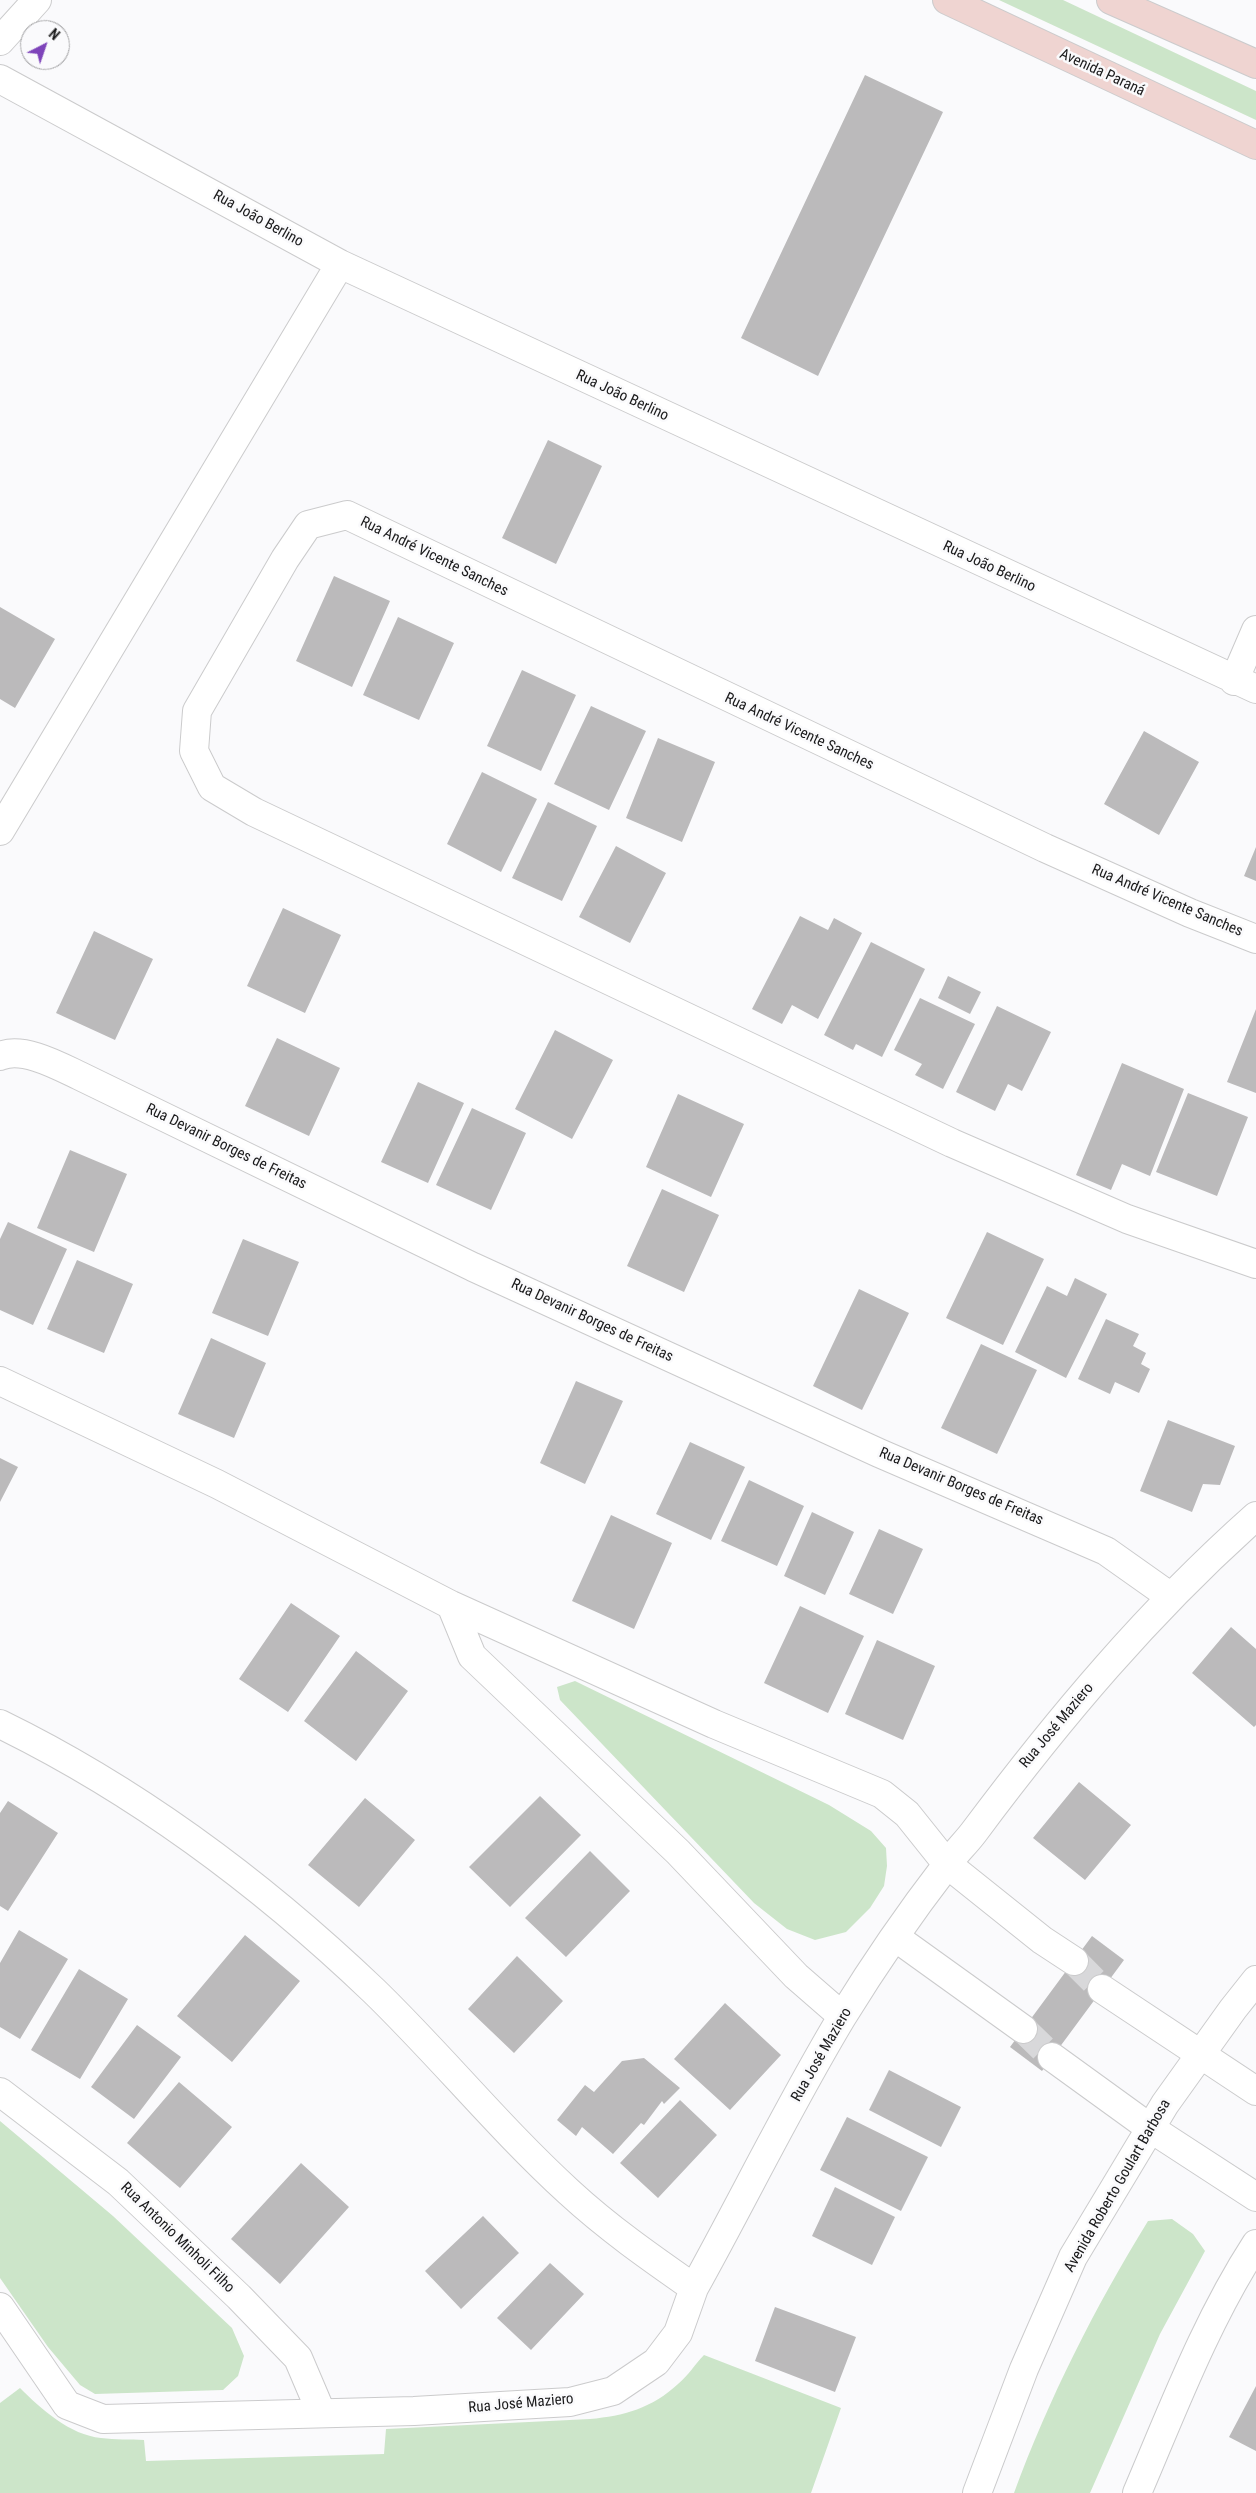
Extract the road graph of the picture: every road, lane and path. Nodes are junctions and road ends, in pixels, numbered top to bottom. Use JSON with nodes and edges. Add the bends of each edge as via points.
{"nodes":[{"id":1,"x":37,"y":0,"type":"edge"},
{"id":2,"x":947,"y":0,"type":"edge"},
{"id":3,"x":1111,"y":0,"type":"edge"},
{"id":4,"x":0,"y":41,"type":"edge"},
{"id":5,"x":1256,"y":64,"type":"edge"},
{"id":6,"x":0,"y":79,"type":"edge"},
{"id":7,"x":1256,"y":145,"type":"edge"},
{"id":8,"x":340,"y":264,"type":"junction"},
{"id":9,"x":1256,"y":630,"type":"edge"},
{"id":10,"x":1245,"y":685,"type":"edge"},
{"id":11,"x":0,"y":831,"type":"edge"},
{"id":12,"x":1256,"y":939,"type":"edge"},
{"id":13,"x":4,"y":1054,"type":"edge"},
{"id":14,"x":1256,"y":1264,"type":"edge"},
{"id":15,"x":0,"y":1381,"type":"edge"},
{"id":16,"x":1256,"y":1516,"type":"edge"},
{"id":17,"x":1171,"y":1596,"type":"junction"},
{"id":18,"x":452,"y":1605,"type":"junction"},
{"id":19,"x":0,"y":1724,"type":"edge"},
{"id":20,"x":947,"y":1864,"type":"junction"},
{"id":21,"x":895,"y":1937,"type":"junction"},
{"id":22,"x":1074,"y":1961,"type":"tunnel mouth"},
{"id":23,"x":1256,"y":1980,"type":"edge"},
{"id":24,"x":1102,"y":1989,"type":"tunnel mouth"},
{"id":25,"x":842,"y":2016,"type":"junction"},
{"id":26,"x":1023,"y":2029,"type":"tunnel mouth"},
{"id":27,"x":1202,"y":2055,"type":"junction"},
{"id":28,"x":1052,"y":2057,"type":"tunnel mouth"},
{"id":29,"x":1256,"y":2091,"type":"edge"},
{"id":30,"x":0,"y":2092,"type":"edge"},
{"id":31,"x":1150,"y":2128,"type":"junction"},
{"id":32,"x":1256,"y":2197,"type":"edge"},
{"id":33,"x":1256,"y":2244,"type":"edge"},
{"id":34,"x":694,"y":2288,"type":"junction"},
{"id":35,"x":0,"y":2307,"type":"edge"},
{"id":36,"x":321,"y":2412,"type":"junction"},
{"id":37,"x":977,"y":2493,"type":"edge"},
{"id":38,"x":1137,"y":2493,"type":"edge"}],
"edges":[{"from":1,"to":4,"type":"street"},
{"from":2,"to":7,"type":"main road","name":"Avenida Paraná"},
{"from":3,"to":5,"type":"main road"},
{"from":6,"to":8,"type":"street","name":"Rua João Berlino"},
{"from":8,"to":10,"type":"street","name":"Rua João Berlino"},
{"from":8,"to":11,"type":"street"},
{"from":9,"to":10,"type":"street"},
{"from":12,"to":14,"type":"street","name":"Rua André Vicente Sanches","via":[[1045,848],[347,515],[308,525],[285,558],[197,711],[194,751],[212,787],[254,812],[952,1143],[1127,1219]]},
{"from":13,"to":17,"type":"street","name":"Rua Devanir Borges de Freitas","via":[[43,1058],[474,1267],[879,1453],[1106,1550]]},
{"from":15,"to":18,"type":"street","via":[[217,1484]]},
{"from":16,"to":17,"type":"street","name":"Rua José Maziero","via":[[1200,1565]]},
{"from":17,"to":20,"type":"street","name":"Rua José Maziero","via":[[1119,1651],[1015,1775]]},
{"from":18,"to":20,"type":"street","via":[[714,1724],[882,1794],[907,1814]]},
{"from":18,"to":25,"type":"street","via":[[472,1656],[678,1852],[796,1976]]},
{"from":19,"to":34,"type":"street","via":[[58,1752],[164,1820],[278,1905],[374,1991],[568,2192],[620,2236]]},
{"from":20,"to":21,"type":"street","name":"Rua José Maziero"},
{"from":20,"to":22,"type":"street","via":[[1042,1940]]},
{"from":21,"to":25,"type":"street","name":"Rua José Maziero"},
{"from":21,"to":26,"type":"street"},
{"from":23,"to":27,"type":"street","name":"Avenida Roberto Goulart Barbosa"},
{"from":24,"to":27,"type":"street"},
{"from":25,"to":34,"type":"street","name":"Rua José Maziero"},
{"from":27,"to":29,"type":"street"},
{"from":27,"to":31,"type":"street","name":"Avenida Roberto Goulart Barbosa"},
{"from":28,"to":31,"type":"street"},
{"from":30,"to":36,"type":"street","name":"Rua Antonio Minholi Filho","via":[[118,2182],[239,2297],[298,2358]]},
{"from":31,"to":32,"type":"street"},
{"from":31,"to":37,"type":"street","name":"Avenida Roberto Goulart Barbosa","via":[[1073,2258],[1024,2369]]},
{"from":33,"to":38,"type":"street","via":[[1235,2277],[1184,2382]]},
{"from":34,"to":36,"type":"street","name":"Rua José Maziero","via":[[678,2333],[656,2362],[613,2391],[570,2402],[414,2411]]},
{"from":35,"to":36,"type":"street","name":"Rua José Maziero","via":[[67,2405],[103,2419]]}]}
